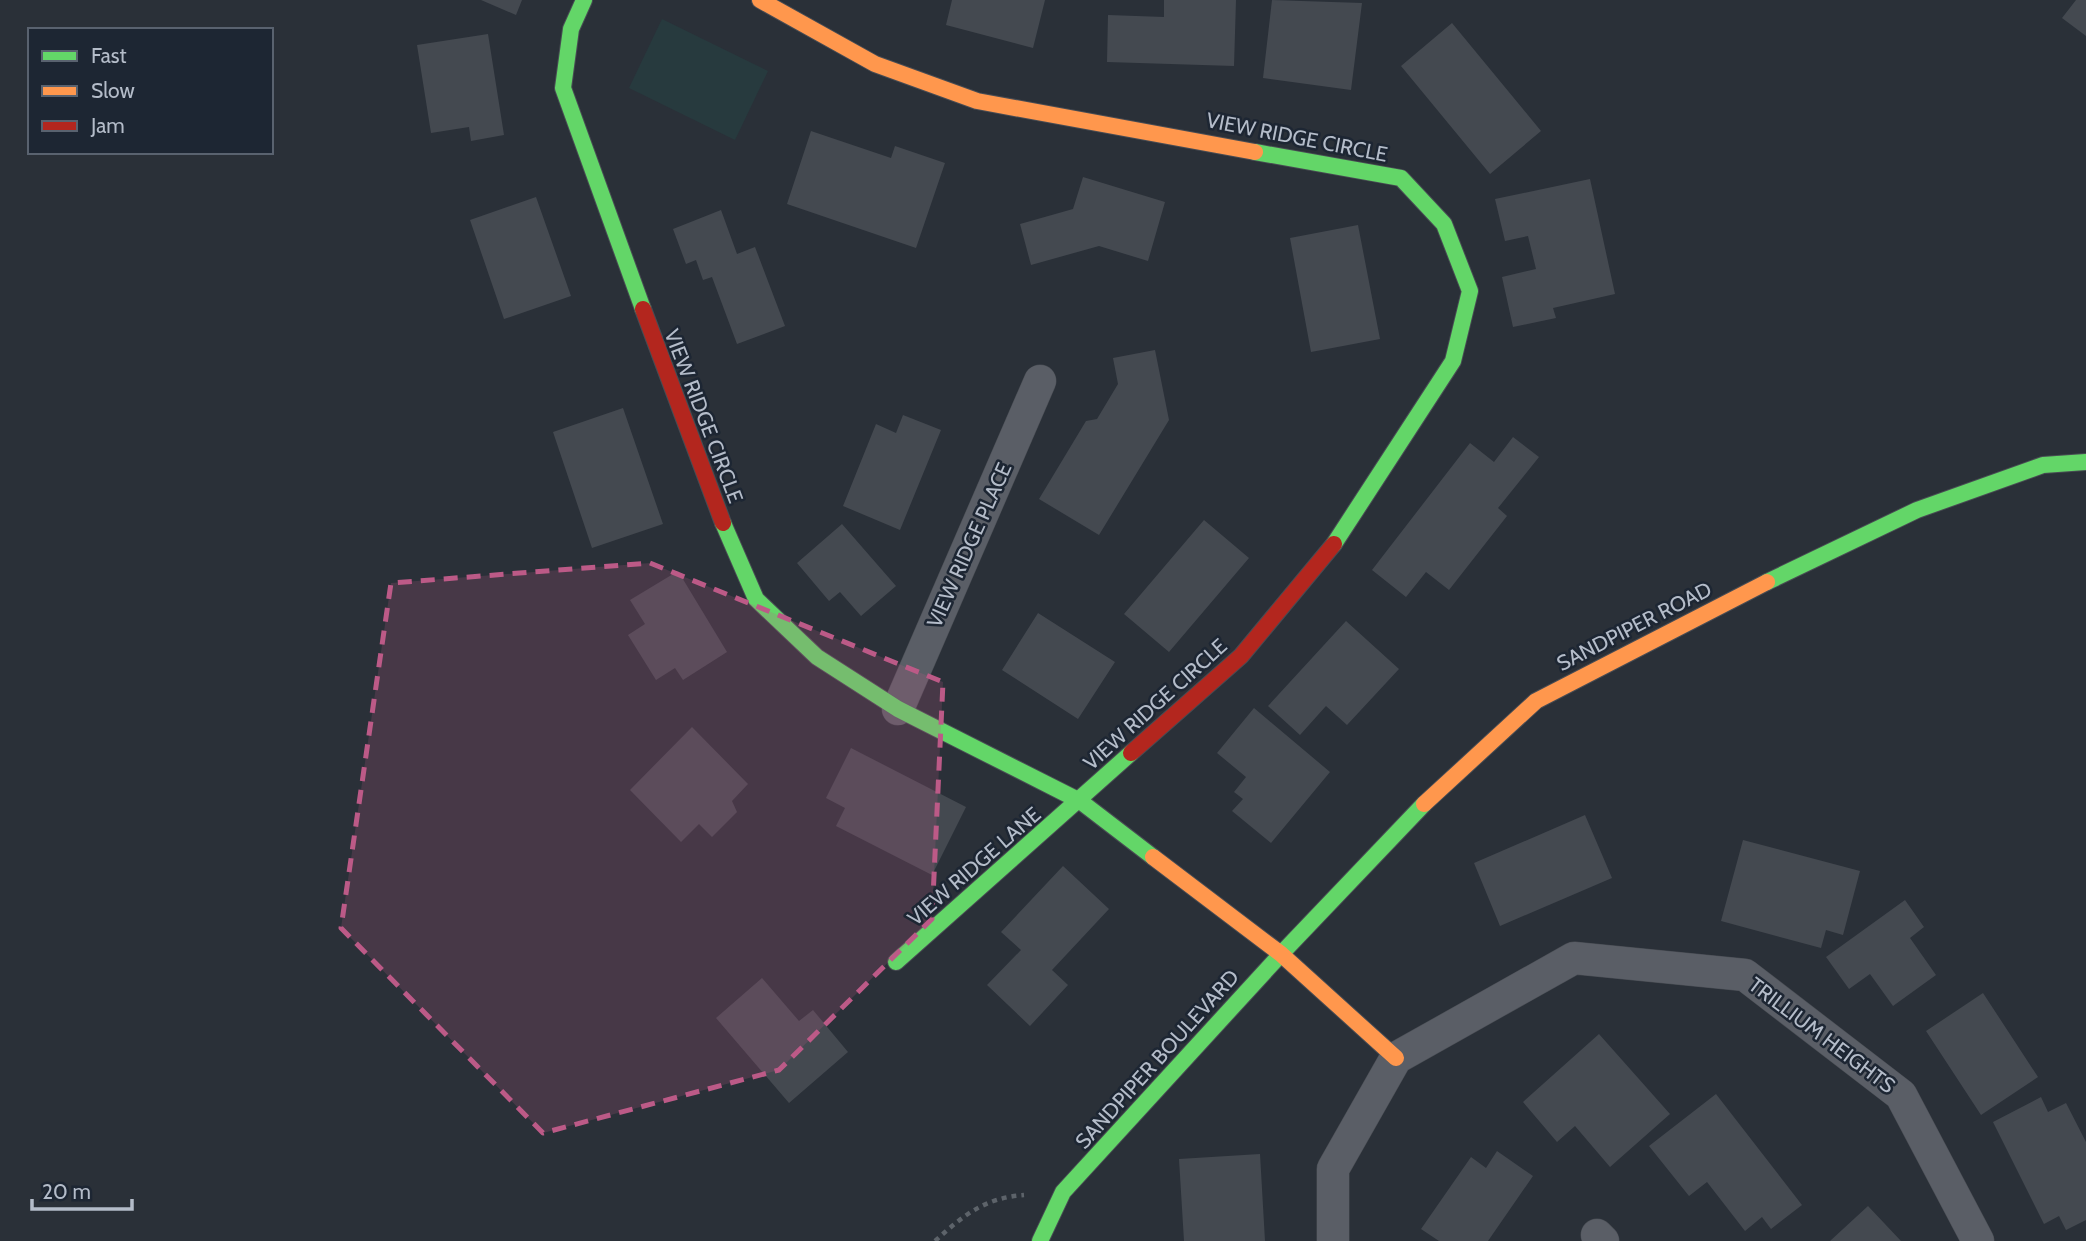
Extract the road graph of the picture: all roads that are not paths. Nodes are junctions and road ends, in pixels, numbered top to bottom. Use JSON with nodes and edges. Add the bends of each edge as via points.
{"nodes":[{"id":1,"x":584,"y":0,"type":"edge"},
{"id":2,"x":760,"y":0,"type":"edge"},
{"id":3,"x":1040,"y":381,"type":"dead end"},
{"id":4,"x":2086,"y":461,"type":"edge"},
{"id":5,"x":898,"y":709,"type":"junction"},
{"id":6,"x":1080,"y":801,"type":"junction"},
{"id":7,"x":1281,"y":954,"type":"junction"},
{"id":8,"x":896,"y":962,"type":"dead end"},
{"id":9,"x":1396,"y":1058,"type":"junction"},
{"id":10,"x":1041,"y":1241,"type":"edge"},
{"id":11,"x":1333,"y":1241,"type":"edge"},
{"id":12,"x":1978,"y":1241,"type":"edge"}],
"edges":[{"from":1,"to":5,"type":"street","name":"VIEW RIDGE CIRCLE","via":[[571,29],[563,88],[711,497],[756,599],[817,657]]},
{"from":2,"to":6,"type":"street","name":"VIEW RIDGE CIRCLE","via":[[875,64],[978,101],[1401,178],[1444,224],[1470,291],[1453,360],[1325,558],[1241,656]]},
{"from":3,"to":5,"type":"street","name":"VIEW RIDGE PLACE"},
{"from":4,"to":7,"type":"street","name":"SANDPIPER ROAD","via":[[2043,465],[1917,510],[1821,554],[1536,701],[1447,780]]},
{"from":5,"to":6,"type":"street","name":"VIEW RIDGE CIRCLE"},
{"from":6,"to":7,"type":"street","name":"VIEW RIDGE CIRCLE"},
{"from":6,"to":8,"type":"street","name":"VIEW RIDGE LANE"},
{"from":7,"to":9,"type":"street"},
{"from":7,"to":10,"type":"street","name":"SANDPIPER BOULEVARD","via":[[1063,1192]]},
{"from":9,"to":11,"type":"street","via":[[1333,1168]]},
{"from":9,"to":12,"type":"street","name":"TRILLIUM HEIGHTS","via":[[1574,958],[1745,975],[1901,1095]]}]}
